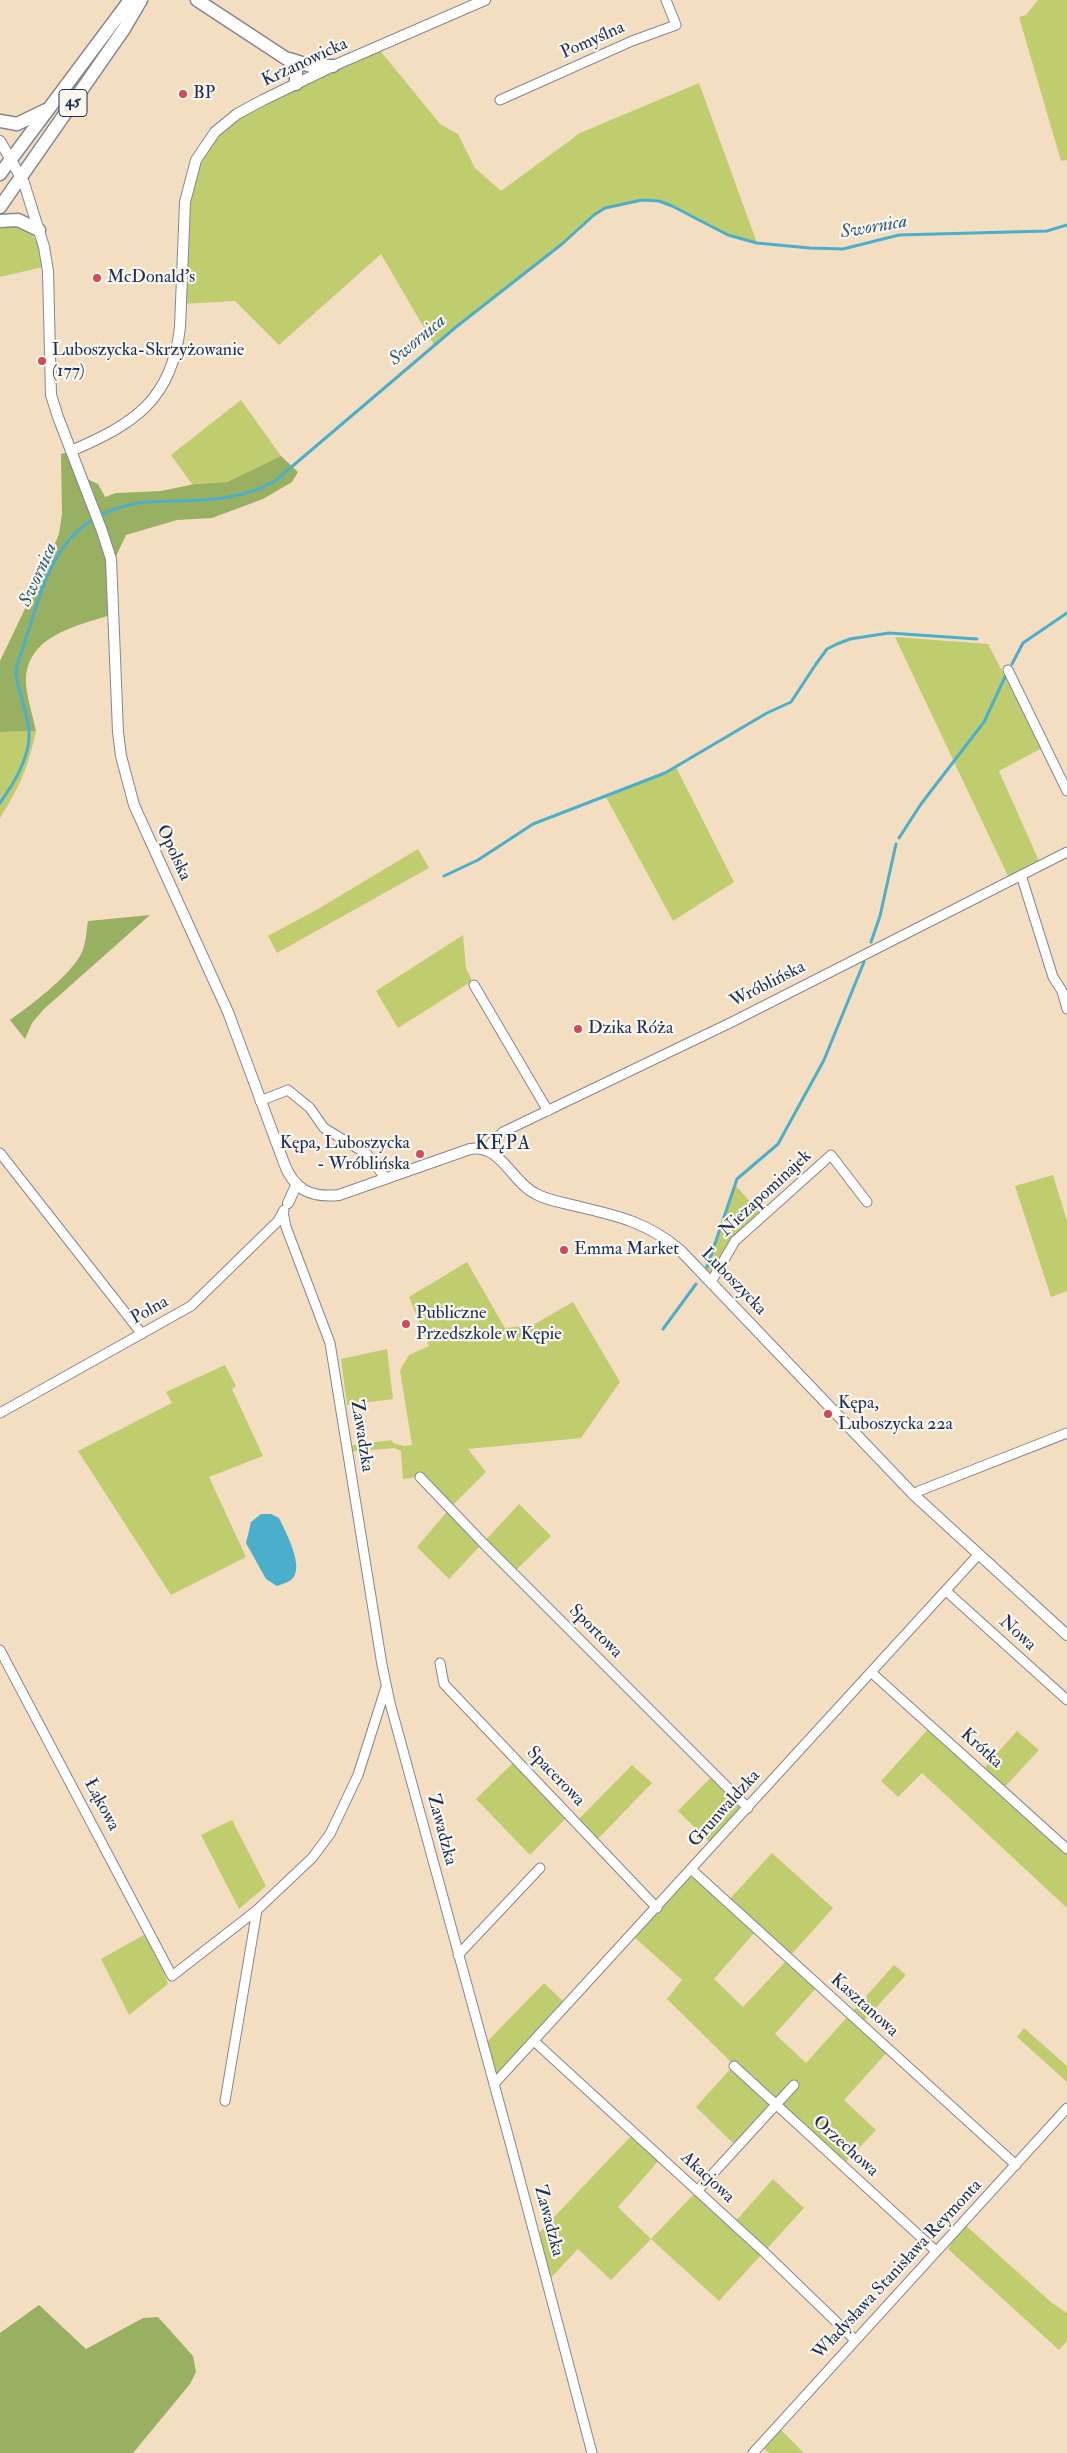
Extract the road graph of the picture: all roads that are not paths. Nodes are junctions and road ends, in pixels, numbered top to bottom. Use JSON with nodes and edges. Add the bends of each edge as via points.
{"nodes":[{"id":1,"x":130,"y":0,"type":"edge"},
{"id":2,"x":141,"y":0,"type":"edge"},
{"id":3,"x":196,"y":0,"type":"edge"},
{"id":4,"x":485,"y":0,"type":"edge"},
{"id":5,"x":666,"y":0,"type":"edge"},
{"id":6,"x":288,"y":59,"type":"junction"},
{"id":7,"x":333,"y":66,"type":"junction"},
{"id":8,"x":296,"y":84,"type":"junction"},
{"id":9,"x":500,"y":100,"type":"dead end"},
{"id":10,"x":51,"y":108,"type":"junction"},
{"id":11,"x":0,"y":121,"type":"edge"},
{"id":12,"x":0,"y":141,"type":"edge"},
{"id":13,"x":12,"y":158,"type":"junction"},
{"id":14,"x":0,"y":174,"type":"edge"},
{"id":15,"x":21,"y":178,"type":"junction"},
{"id":16,"x":0,"y":207,"type":"edge"},
{"id":17,"x":0,"y":221,"type":"edge"},
{"id":18,"x":39,"y":230,"type":"junction"},
{"id":19,"x":71,"y":451,"type":"junction"},
{"id":20,"x":1008,"y":670,"type":"dead end"},
{"id":21,"x":1067,"y":792,"type":"edge"},
{"id":22,"x":1067,"y":852,"type":"edge"},
{"id":23,"x":1020,"y":874,"type":"junction"},
{"id":24,"x":474,"y":985,"type":"dead end"},
{"id":25,"x":1067,"y":1009,"type":"edge"},
{"id":26,"x":260,"y":1101,"type":"junction"},
{"id":27,"x":548,"y":1110,"type":"junction"},
{"id":28,"x":487,"y":1150,"type":"junction"},
{"id":29,"x":0,"y":1153,"type":"edge"},
{"id":30,"x":386,"y":1179,"type":"junction"},
{"id":31,"x":296,"y":1186,"type":"junction"},
{"id":32,"x":867,"y":1202,"type":"dead end"},
{"id":33,"x":286,"y":1208,"type":"junction"},
{"id":34,"x":711,"y":1282,"type":"junction"},
{"id":35,"x":142,"y":1334,"type":"junction"},
{"id":36,"x":0,"y":1412,"type":"edge"},
{"id":37,"x":1067,"y":1433,"type":"edge"},
{"id":38,"x":420,"y":1477,"type":"dead end"},
{"id":39,"x":914,"y":1495,"type":"junction"},
{"id":40,"x":979,"y":1554,"type":"junction"},
{"id":41,"x":946,"y":1591,"type":"junction"},
{"id":42,"x":1067,"y":1635,"type":"edge"},
{"id":43,"x":0,"y":1650,"type":"edge"},
{"id":44,"x":440,"y":1663,"type":"dead end"},
{"id":45,"x":872,"y":1673,"type":"junction"},
{"id":46,"x":386,"y":1685,"type":"junction"},
{"id":47,"x":1067,"y":1700,"type":"edge"},
{"id":48,"x":748,"y":1808,"type":"junction"},
{"id":49,"x":1067,"y":1849,"type":"edge"},
{"id":50,"x":540,"y":1868,"type":"dead end"},
{"id":51,"x":692,"y":1870,"type":"junction"},
{"id":52,"x":657,"y":1908,"type":"junction"},
{"id":53,"x":257,"y":1910,"type":"junction"},
{"id":54,"x":458,"y":1955,"type":"junction"},
{"id":55,"x":534,"y":2041,"type":"junction"},
{"id":56,"x":734,"y":2066,"type":"dead end"},
{"id":57,"x":494,"y":2084,"type":"junction"},
{"id":58,"x":794,"y":2085,"type":"dead end"},
{"id":59,"x":225,"y":2101,"type":"dead end"},
{"id":60,"x":776,"y":2107,"type":"junction"},
{"id":61,"x":1066,"y":2112,"type":"edge"},
{"id":62,"x":1016,"y":2165,"type":"junction"},
{"id":63,"x":697,"y":2191,"type":"junction"},
{"id":64,"x":936,"y":2251,"type":"junction"},
{"id":65,"x":855,"y":2340,"type":"junction"},
{"id":66,"x":592,"y":2453,"type":"edge"},
{"id":67,"x":753,"y":2453,"type":"edge"}],
"edges":[{"from":1,"to":10,"type":"main road","number":"45"},
{"from":2,"to":15,"type":"main road","number":"45"},
{"from":3,"to":6,"type":"main road"},
{"from":4,"to":7,"type":"street","name":"Krzanowicka"},
{"from":5,"to":9,"type":"street","name":"Pomyślna","via":[[676,25],[632,41]]},
{"from":6,"to":7,"type":"main road","via":[[311,66]]},
{"from":6,"to":8,"type":"main road","via":[[296,67]]},
{"from":7,"to":8,"type":"street","name":"Krzanowicka"},
{"from":8,"to":19,"type":"street","name":"Krzanowicka","via":[[240,112],[215,132],[196,160],[185,202],[180,327],[170,369],[159,391],[135,418],[116,431]]},
{"from":10,"to":11,"type":"main road","via":[[17,124]]},
{"from":10,"to":13,"type":"main road","number":"45"},
{"from":12,"to":13,"type":"street"},
{"from":13,"to":14,"type":"main road","number":"45"},
{"from":13,"to":15,"type":"street","name":"Opolska"},
{"from":15,"to":16,"type":"main road","number":"45"},
{"from":15,"to":18,"type":"street","name":"Opolska"},
{"from":17,"to":18,"type":"main road","via":[[18,220]]},
{"from":18,"to":19,"type":"street","name":"Opolska","via":[[48,271],[52,395]]},
{"from":19,"to":26,"type":"street","name":"Opolska","via":[[112,565],[118,732],[128,787],[144,830],[228,1012]]},
{"from":20,"to":21,"type":"street"},
{"from":22,"to":23,"type":"street","name":"Wróblińska"},
{"from":23,"to":25,"type":"street","via":[[1053,977],[1062,991]]},
{"from":23,"to":27,"type":"street","name":"Wróblińska","via":[[732,1022]]},
{"from":24,"to":27,"type":"street"},
{"from":26,"to":30,"type":"street","via":[[288,1090],[298,1096],[324,1128],[367,1154]]},
{"from":26,"to":31,"type":"street","name":"Opolska"},
{"from":27,"to":28,"type":"street","name":"Wróblińska","via":[[503,1132]]},
{"from":28,"to":30,"type":"street","via":[[470,1149]]},
{"from":28,"to":34,"type":"street","name":"Luboszycka","via":[[537,1195],[648,1226],[680,1250]]},
{"from":29,"to":35,"type":"street"},
{"from":30,"to":31,"type":"street","via":[[330,1196],[307,1193]]},
{"from":31,"to":33,"type":"street"},
{"from":32,"to":34,"type":"street","name":"Niezapominajek","via":[[831,1156],[735,1241]]},
{"from":33,"to":35,"type":"street","name":"Polna","via":[[278,1221],[191,1306]]},
{"from":33,"to":46,"type":"street","name":"Zawadzka","via":[[286,1227],[330,1343]]},
{"from":34,"to":39,"type":"street","name":"Luboszycka"},
{"from":35,"to":36,"type":"street","name":"Polna"},
{"from":37,"to":39,"type":"street","via":[[919,1490]]},
{"from":38,"to":48,"type":"street","name":"Sportowa"},
{"from":39,"to":40,"type":"street","name":"Luboszycka"},
{"from":40,"to":41,"type":"street","name":"Grunwaldzka"},
{"from":40,"to":42,"type":"street","name":"Luboszycka"},
{"from":41,"to":45,"type":"street","name":"Grunwaldzka"},
{"from":41,"to":47,"type":"street","name":"Nowa"},
{"from":43,"to":53,"type":"street","name":"Łąkowa","via":[[172,1976]]},
{"from":44,"to":52,"type":"street","name":"Spacerowa","via":[[444,1684]]},
{"from":45,"to":48,"type":"street","name":"Grunwaldzka"},
{"from":45,"to":49,"type":"street","name":"Krótka"},
{"from":46,"to":53,"type":"street","via":[[358,1775],[330,1834],[312,1858]]},
{"from":46,"to":54,"type":"street","name":"Zawadzka"},
{"from":48,"to":51,"type":"street","name":"Grunwaldzka"},
{"from":50,"to":54,"type":"street"},
{"from":51,"to":52,"type":"street","name":"Grunwaldzka"},
{"from":51,"to":62,"type":"street","name":"Kasztanowa"},
{"from":52,"to":55,"type":"street","name":"Grunwaldzka"},
{"from":53,"to":59,"type":"street"},
{"from":54,"to":57,"type":"street","name":"Zawadzka"},
{"from":55,"to":57,"type":"street","name":"Grunwaldzka"},
{"from":55,"to":63,"type":"street","name":"Akacjowa"},
{"from":56,"to":60,"type":"street","name":"Orzechowa"},
{"from":57,"to":66,"type":"street","name":"Zawadzka"},
{"from":58,"to":60,"type":"street"},
{"from":60,"to":63,"type":"street"},
{"from":60,"to":64,"type":"street","name":"Orzechowa"},
{"from":61,"to":62,"type":"street","name":"Władysława Stanisława Reymonta"},
{"from":62,"to":64,"type":"street","name":"Władysława Stanisława Reymonta"},
{"from":63,"to":65,"type":"street","name":"Akacjowa"},
{"from":64,"to":65,"type":"street","name":"Władysława Stanisława Reymonta"},
{"from":65,"to":67,"type":"street","name":"Władysława Stanisława Reymonta"}]}
